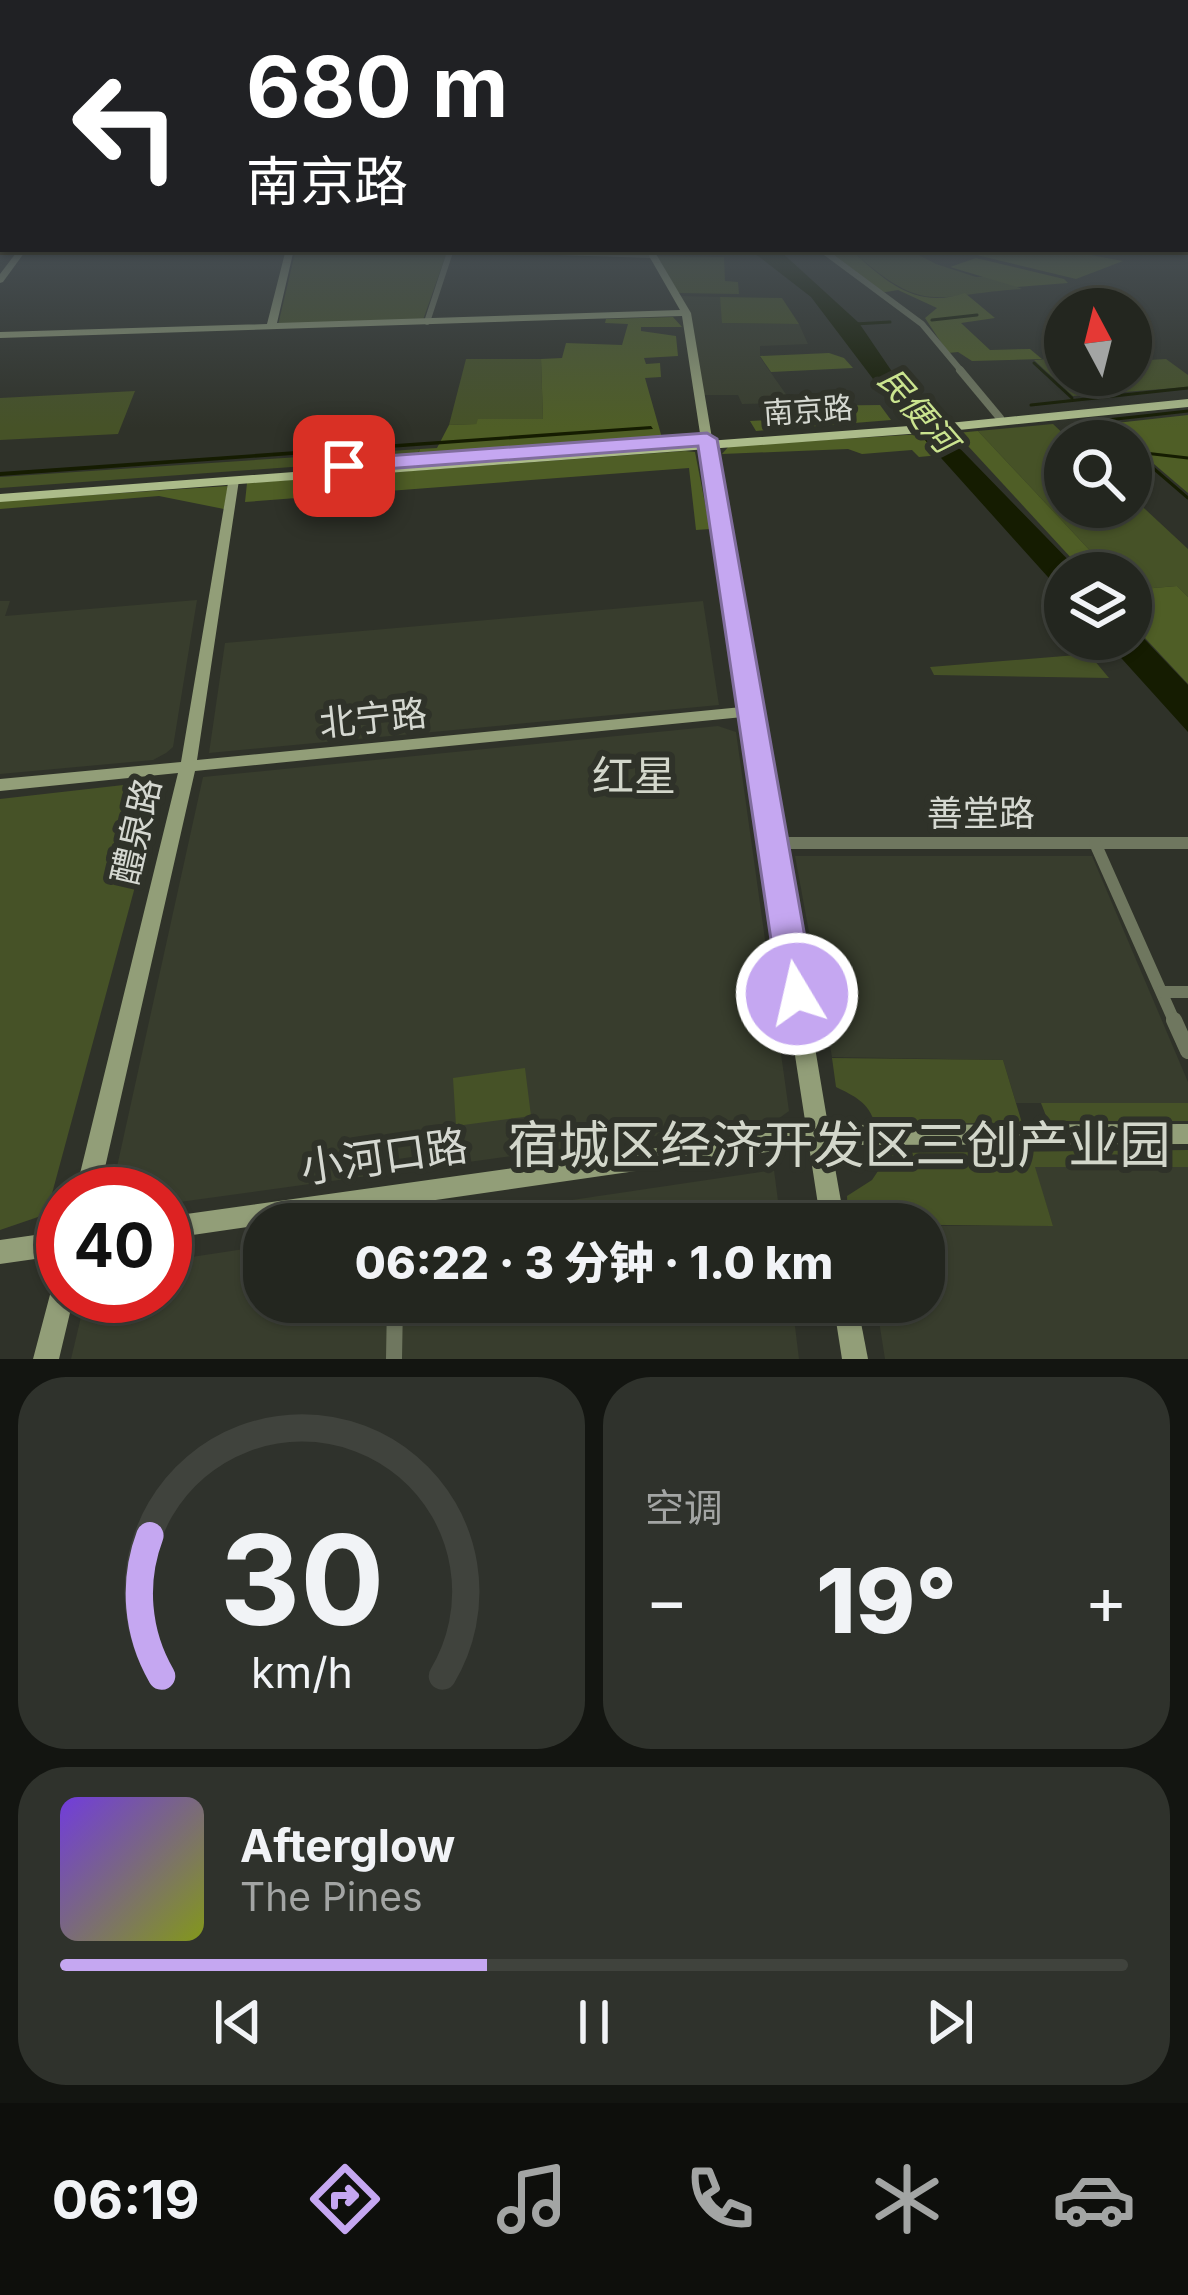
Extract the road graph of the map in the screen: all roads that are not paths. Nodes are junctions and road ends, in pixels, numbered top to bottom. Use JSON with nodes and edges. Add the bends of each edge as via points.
{"nodes":[{"id":1,"x":277,"y":301,"type":"edge"},
{"id":2,"x":434,"y":301,"type":"edge"},
{"id":3,"x":679,"y":301,"type":"edge"},
{"id":4,"x":892,"y":301,"type":"edge"},
{"id":5,"x":686,"y":314,"type":"junction"},
{"id":6,"x":427,"y":322,"type":"junction"},
{"id":7,"x":271,"y":327,"type":"junction"},
{"id":8,"x":0,"y":335,"type":"edge"},
{"id":9,"x":1188,"y":401,"type":"edge"},
{"id":10,"x":1000,"y":418,"type":"junction"},
{"id":11,"x":947,"y":425,"type":"junction"},
{"id":12,"x":707,"y":442,"type":"junction"},
{"id":13,"x":233,"y":481,"type":"junction"},
{"id":14,"x":0,"y":495,"type":"edge"},
{"id":15,"x":753,"y":710,"type":"junction"},
{"id":16,"x":188,"y":766,"type":"junction"},
{"id":17,"x":0,"y":785,"type":"edge"},
{"id":18,"x":773,"y":843,"type":"junction"},
{"id":19,"x":1095,"y":843,"type":"junction"},
{"id":20,"x":1188,"y":843,"type":"edge"},
{"id":21,"x":1162,"y":992,"type":"junction"},
{"id":22,"x":1188,"y":992,"type":"edge"},
{"id":23,"x":1188,"y":1052,"type":"edge"},
{"id":24,"x":1188,"y":1134,"type":"edge"},
{"id":25,"x":819,"y":1135,"type":"junction"},
{"id":26,"x":93,"y":1167,"type":"edge"},
{"id":27,"x":397,"y":1193,"type":"junction"},
{"id":28,"x":397,"y":1203,"type":"edge"},
{"id":29,"x":830,"y":1203,"type":"edge"},
{"id":30,"x":192,"y":1224,"type":"edge"},
{"id":31,"x":36,"y":1247,"type":"edge"},
{"id":32,"x":0,"y":1252,"type":"edge"},
{"id":33,"x":55,"y":1323,"type":"edge"},
{"id":34,"x":395,"y":1323,"type":"edge"},
{"id":35,"x":849,"y":1323,"type":"edge"},
{"id":36,"x":46,"y":1359,"type":"edge"},
{"id":37,"x":394,"y":1359,"type":"edge"},
{"id":38,"x":855,"y":1359,"type":"edge"}],
"edges":[{"from":1,"to":7,"type":"street"},
{"from":2,"to":6,"type":"street"},
{"from":3,"to":5,"type":"street"},
{"from":4,"to":10,"type":"street","via":[[922,324]]},
{"from":5,"to":6,"type":"street"},
{"from":5,"to":12,"type":"street"},
{"from":6,"to":7,"type":"street"},
{"from":7,"to":8,"type":"street"},
{"from":9,"to":10,"type":"main road","name":"南京路"},
{"from":9,"to":11,"type":"main road","name":"南京路"},
{"from":10,"to":11,"type":"main road","name":"南京路"},
{"from":11,"to":12,"type":"main road","name":"南京路"},
{"from":12,"to":13,"type":"main road","name":"南京路"},
{"from":12,"to":14,"type":"main road","name":"南京路"},
{"from":12,"to":15,"type":"street"},
{"from":13,"to":14,"type":"main road","name":"南京路"},
{"from":13,"to":16,"type":"street","name":"醴泉路"},
{"from":15,"to":16,"type":"street","name":"北宁路"},
{"from":15,"to":18,"type":"street"},
{"from":16,"to":17,"type":"street","name":"北宁路"},
{"from":16,"to":26,"type":"street","name":"醴泉路"},
{"from":18,"to":19,"type":"street","name":"善堂路"},
{"from":18,"to":25,"type":"street"},
{"from":19,"to":20,"type":"street","name":"善堂路"},
{"from":19,"to":21,"type":"street"},
{"from":21,"to":22,"type":"street"},
{"from":21,"to":23,"type":"street"},
{"from":24,"to":25,"type":"street","name":"小河口路"},
{"from":25,"to":27,"type":"street","name":"小河口路"},
{"from":25,"to":29,"type":"street"},
{"from":27,"to":28,"type":"street"},
{"from":27,"to":30,"type":"street","name":"小河口路"},
{"from":31,"to":32,"type":"street"},
{"from":33,"to":36,"type":"street"},
{"from":34,"to":37,"type":"street"},
{"from":35,"to":38,"type":"street"}]}
